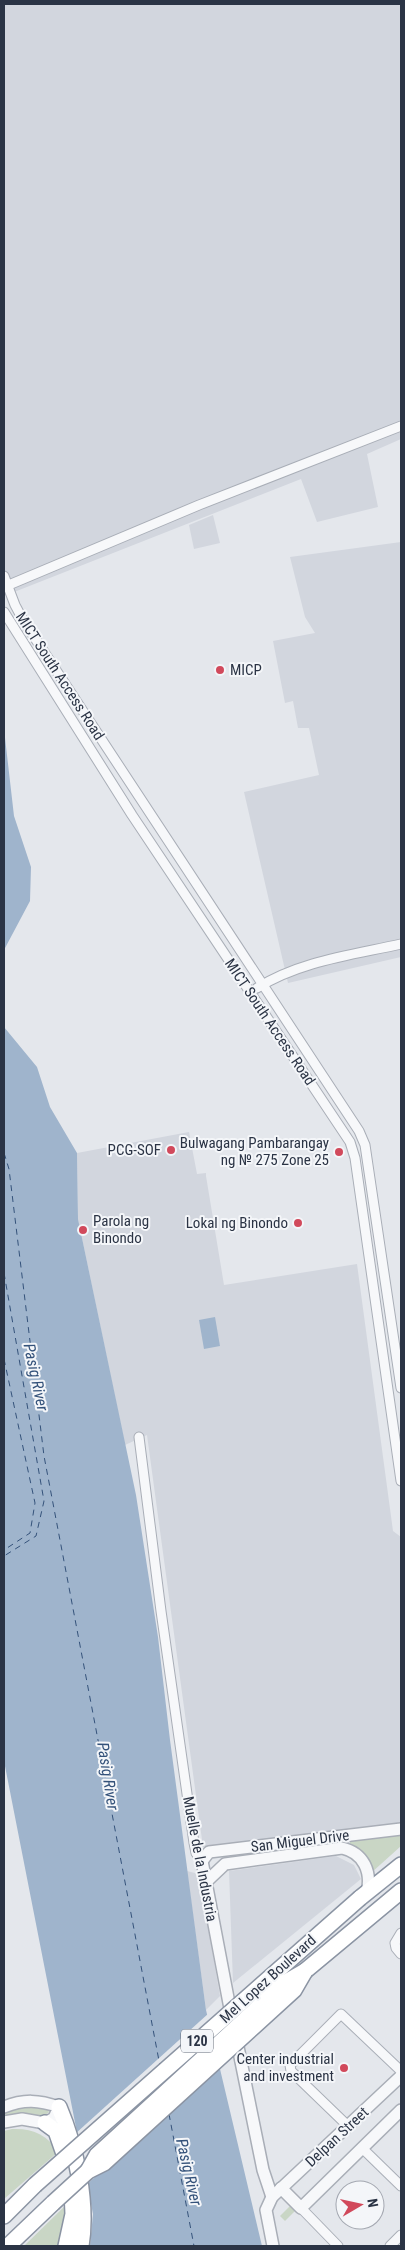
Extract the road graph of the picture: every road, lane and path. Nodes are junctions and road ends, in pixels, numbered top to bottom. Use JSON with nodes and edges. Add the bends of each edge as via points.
{"nodes":[{"id":1,"x":401,"y":426,"type":"edge"},
{"id":2,"x":4,"y":576,"type":"edge"},
{"id":3,"x":5,"y":587,"type":"edge"},
{"id":4,"x":4,"y":612,"type":"edge"},
{"id":5,"x":102,"y":742,"type":"junction"},
{"id":6,"x":91,"y":750,"type":"junction"},
{"id":7,"x":196,"y":886,"type":"junction"},
{"id":8,"x":184,"y":894,"type":"junction"},
{"id":9,"x":401,"y":944,"type":"edge"},
{"id":10,"x":262,"y":985,"type":"junction"},
{"id":11,"x":249,"y":992,"type":"junction"},
{"id":12,"x":401,"y":1388,"type":"edge"},
{"id":13,"x":139,"y":1437,"type":"dead end"},
{"id":14,"x":401,"y":1481,"type":"edge"},
{"id":15,"x":401,"y":1829,"type":"edge"},
{"id":16,"x":278,"y":1843,"type":"junction"},
{"id":17,"x":280,"y":1857,"type":"junction"},
{"id":18,"x":202,"y":1861,"type":"junction"},
{"id":19,"x":225,"y":1864,"type":"junction"},
{"id":20,"x":401,"y":1865,"type":"edge"},
{"id":21,"x":206,"y":1882,"type":"junction"},
{"id":22,"x":363,"y":1895,"type":"junction"},
{"id":23,"x":398,"y":1897,"type":"edge"},
{"id":24,"x":401,"y":1933,"type":"edge"},
{"id":25,"x":401,"y":1954,"type":"edge"},
{"id":26,"x":401,"y":2071,"type":"edge"},
{"id":27,"x":401,"y":2076,"type":"edge"},
{"id":28,"x":4,"y":2107,"type":"edge"},
{"id":29,"x":59,"y":2107,"type":"junction"},
{"id":30,"x":401,"y":2110,"type":"edge"},
{"id":31,"x":4,"y":2122,"type":"edge"},
{"id":32,"x":45,"y":2124,"type":"junction"},
{"id":33,"x":349,"y":2127,"type":"junction"},
{"id":34,"x":362,"y":2148,"type":"junction"},
{"id":35,"x":401,"y":2186,"type":"edge"},
{"id":36,"x":281,"y":2188,"type":"junction"},
{"id":37,"x":272,"y":2196,"type":"junction"},
{"id":38,"x":300,"y":2208,"type":"junction"},
{"id":39,"x":4,"y":2216,"type":"edge"},
{"id":40,"x":401,"y":2235,"type":"edge"},
{"id":41,"x":8,"y":2246,"type":"edge"},
{"id":42,"x":66,"y":2246,"type":"edge"},
{"id":43,"x":81,"y":2246,"type":"edge"},
{"id":44,"x":273,"y":2246,"type":"edge"},
{"id":45,"x":338,"y":2246,"type":"edge"},
{"id":46,"x":390,"y":2246,"type":"edge"}],
"edges":[{"from":1,"to":3,"type":"street","via":[[199,505]]},
{"from":2,"to":3,"type":"street","name":"MICT South Access Road"},
{"from":3,"to":5,"type":"street","name":"MICT South Access Road"},
{"from":4,"to":6,"type":"street","name":"MICT South Access Road"},
{"from":5,"to":6,"type":"street"},
{"from":5,"to":7,"type":"street","name":"MICT South Access Road"},
{"from":6,"to":8,"type":"street","name":"MICT South Access Road"},
{"from":7,"to":8,"type":"street"},
{"from":7,"to":10,"type":"street","name":"MICT South Access Road"},
{"from":8,"to":11,"type":"street","name":"MICT South Access Road"},
{"from":9,"to":10,"type":"street","via":[[297,967]]},
{"from":10,"to":11,"type":"street"},
{"from":10,"to":12,"type":"street","name":"MICT South Access Road","via":[[354,1123],[365,1145]]},
{"from":11,"to":14,"type":"street","name":"MICT South Access Road","via":[[352,1148]]},
{"from":13,"to":18,"type":"street","name":"Muelle de la Industria","via":[[194,1843]]},
{"from":15,"to":16,"type":"street","name":"San Miguel Drive"},
{"from":16,"to":17,"type":"street"},
{"from":16,"to":18,"type":"street","name":"San Miguel Drive","via":[[208,1852]]},
{"from":17,"to":19,"type":"street","name":"San Miguel Drive"},
{"from":17,"to":22,"type":"street","name":"San Miguel Drive","via":[[348,1849],[361,1859],[367,1869],[369,1880]]},
{"from":18,"to":19,"type":"street","name":"San Miguel Drive"},
{"from":18,"to":21,"type":"street","name":"Muelle de la Industria"},
{"from":19,"to":21,"type":"street"},
{"from":20,"to":22,"type":"highway","name":"Mel Lopez Boulevard","number":"120"},
{"from":21,"to":37,"type":"street","name":"Muelle de la Industria","via":[[263,2170]]},
{"from":22,"to":39,"type":"highway","name":"Mel Lopez Boulevard","number":"120","bridge":true},
{"from":23,"to":41,"type":"highway","name":"Mel Lopez Boulevard","number":"120","bridge":true,"via":[[305,1971],[286,1982],[97,2155],[88,2171]]},
{"from":24,"to":25,"type":"street","via":[[395,1942]]},
{"from":26,"to":33,"type":"street","via":[[341,2014],[290,2065],[291,2072]]},
{"from":27,"to":33,"type":"street","name":"Delpan Street"},
{"from":28,"to":29,"type":"street","via":[[32,2100]]},
{"from":29,"to":32,"type":"street","via":[[54,2118]]},
{"from":29,"to":43,"type":"highway","via":[[68,2128],[82,2197]]},
{"from":30,"to":34,"type":"street","name":"Delpan Street"},
{"from":31,"to":32,"type":"street","via":[[22,2119]]},
{"from":32,"to":42,"type":"highway","via":[[60,2137],[72,2192],[72,2223]]},
{"from":33,"to":36,"type":"street","name":"Delpan Street"},
{"from":34,"to":35,"type":"street"},
{"from":34,"to":38,"type":"street","name":"Delpan Street"},
{"from":36,"to":37,"type":"street","name":"Delpan Street"},
{"from":36,"to":38,"type":"street"},
{"from":37,"to":44,"type":"street","name":"Muelle de la Industria","via":[[266,2210]]},
{"from":38,"to":45,"type":"street"},
{"from":40,"to":46,"type":"street"}]}
